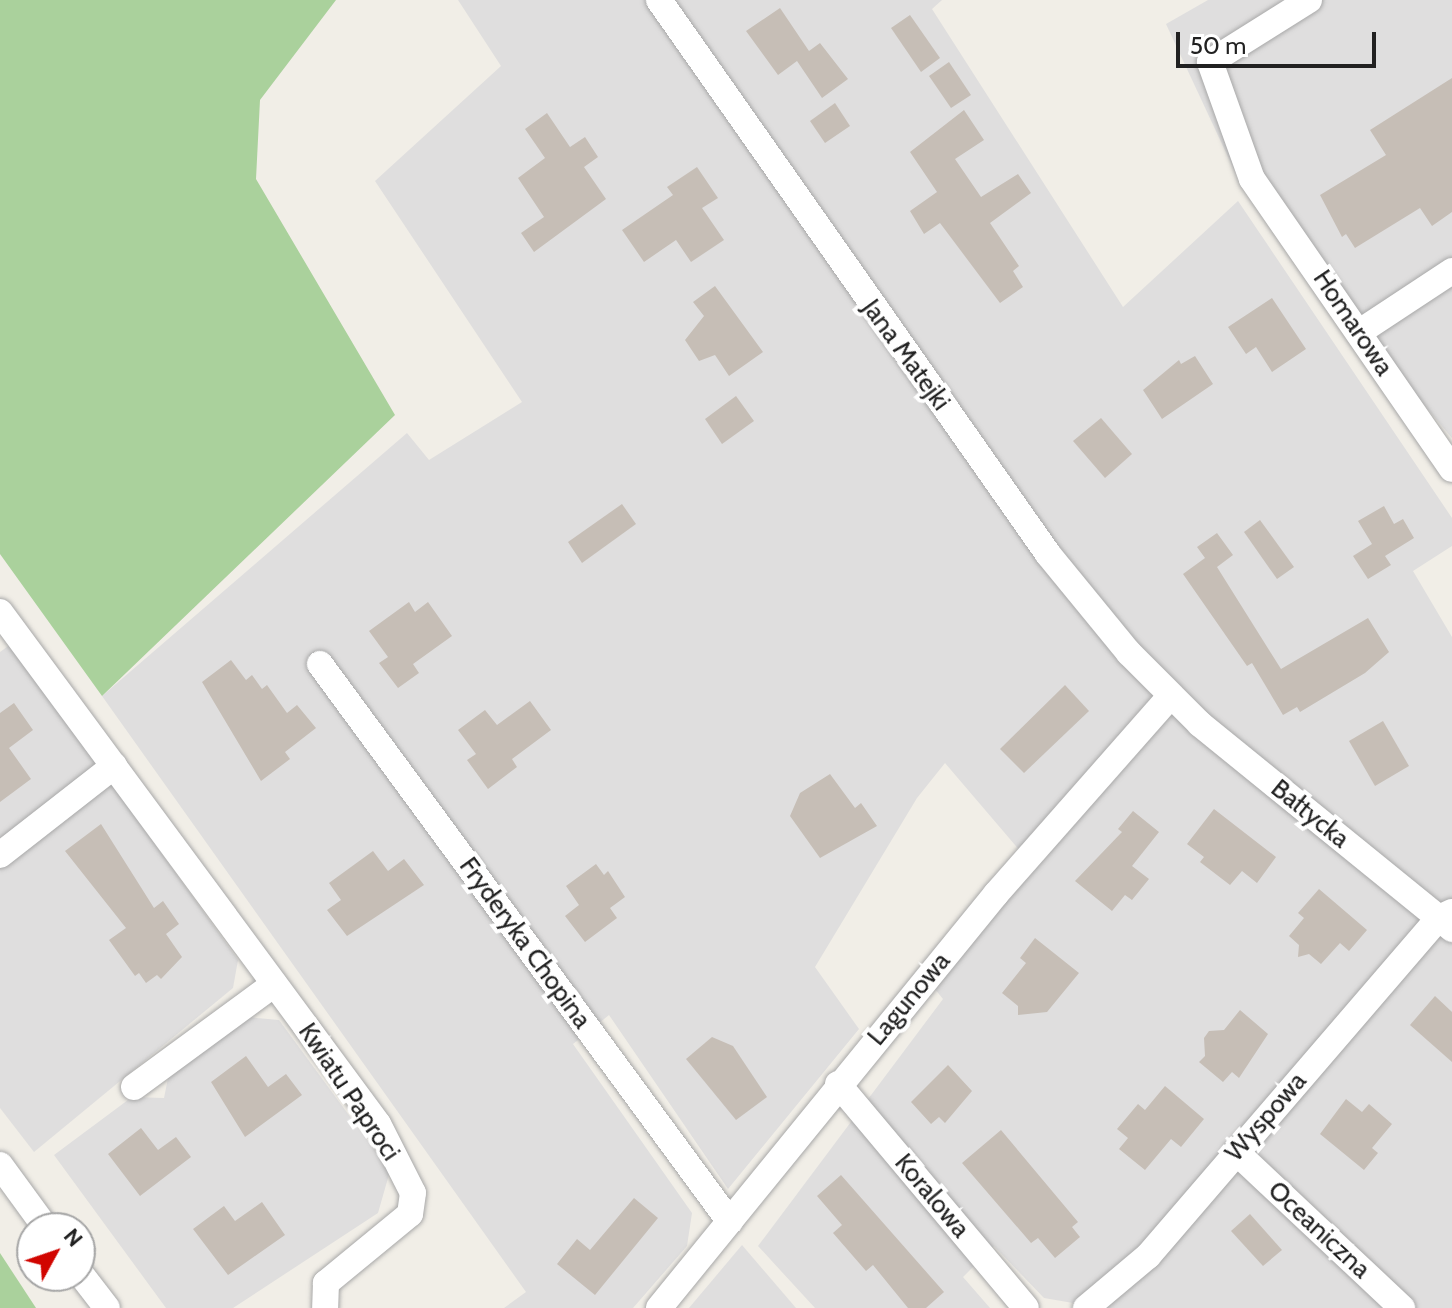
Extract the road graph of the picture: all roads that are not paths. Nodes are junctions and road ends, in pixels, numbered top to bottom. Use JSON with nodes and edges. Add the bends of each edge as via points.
{"nodes":[{"id":1,"x":659,"y":0,"type":"edge"},
{"id":2,"x":1309,"y":0,"type":"edge"},
{"id":3,"x":1452,"y":271,"type":"edge"},
{"id":4,"x":1361,"y":331,"type":"junction"},
{"id":5,"x":1452,"y":469,"type":"edge"},
{"id":6,"x":3,"y":623,"type":"edge"},
{"id":7,"x":320,"y":664,"type":"dead end"},
{"id":8,"x":1169,"y":698,"type":"junction"},
{"id":9,"x":114,"y":766,"type":"junction"},
{"id":10,"x":0,"y":855,"type":"edge"},
{"id":11,"x":1448,"y":920,"type":"edge"},
{"id":12,"x":274,"y":984,"type":"junction"},
{"id":13,"x":838,"y":1084,"type":"junction"},
{"id":14,"x":134,"y":1087,"type":"dead end"},
{"id":15,"x":1236,"y":1152,"type":"junction"},
{"id":16,"x":0,"y":1165,"type":"edge"},
{"id":17,"x":34,"y":1212,"type":"edge"},
{"id":18,"x":730,"y":1222,"type":"junction"},
{"id":19,"x":95,"y":1292,"type":"edge"},
{"id":20,"x":107,"y":1308,"type":"edge"},
{"id":21,"x":325,"y":1308,"type":"edge"},
{"id":22,"x":659,"y":1308,"type":"edge"},
{"id":23,"x":1026,"y":1308,"type":"edge"},
{"id":24,"x":1086,"y":1308,"type":"edge"},
{"id":25,"x":1402,"y":1308,"type":"edge"}],
"edges":[{"from":1,"to":8,"type":"street","name":"Jana Matejki","via":[[1048,554]]},
{"from":2,"to":4,"type":"street","name":"Homarowa","via":[[1210,62],[1252,179]]},
{"from":3,"to":4,"type":"street"},
{"from":4,"to":5,"type":"street","name":"Homarowa"},
{"from":6,"to":9,"type":"street","name":"Kwiatu Paproci"},
{"from":7,"to":18,"type":"street","name":"Fryderyka Chopina"},
{"from":8,"to":11,"type":"street","name":"Bałtycka"},
{"from":8,"to":13,"type":"street","name":"Lagunowa"},
{"from":9,"to":10,"type":"street"},
{"from":9,"to":12,"type":"street","name":"Kwiatu Paproci"},
{"from":11,"to":15,"type":"street","name":"Wyspowa"},
{"from":12,"to":14,"type":"street"},
{"from":12,"to":21,"type":"street","name":"Kwiatu Paproci","via":[[378,1124],[413,1193],[410,1214],[326,1283]]},
{"from":13,"to":18,"type":"street","name":"Lagunowa"},
{"from":13,"to":23,"type":"street","name":"Koralowa"},
{"from":15,"to":24,"type":"street","name":"Wyspowa","via":[[1148,1256]]},
{"from":15,"to":25,"type":"street","name":"Oceaniczna"},
{"from":16,"to":17,"type":"street"},
{"from":18,"to":22,"type":"street","name":"Lagunowa"},
{"from":19,"to":20,"type":"street"}]}
